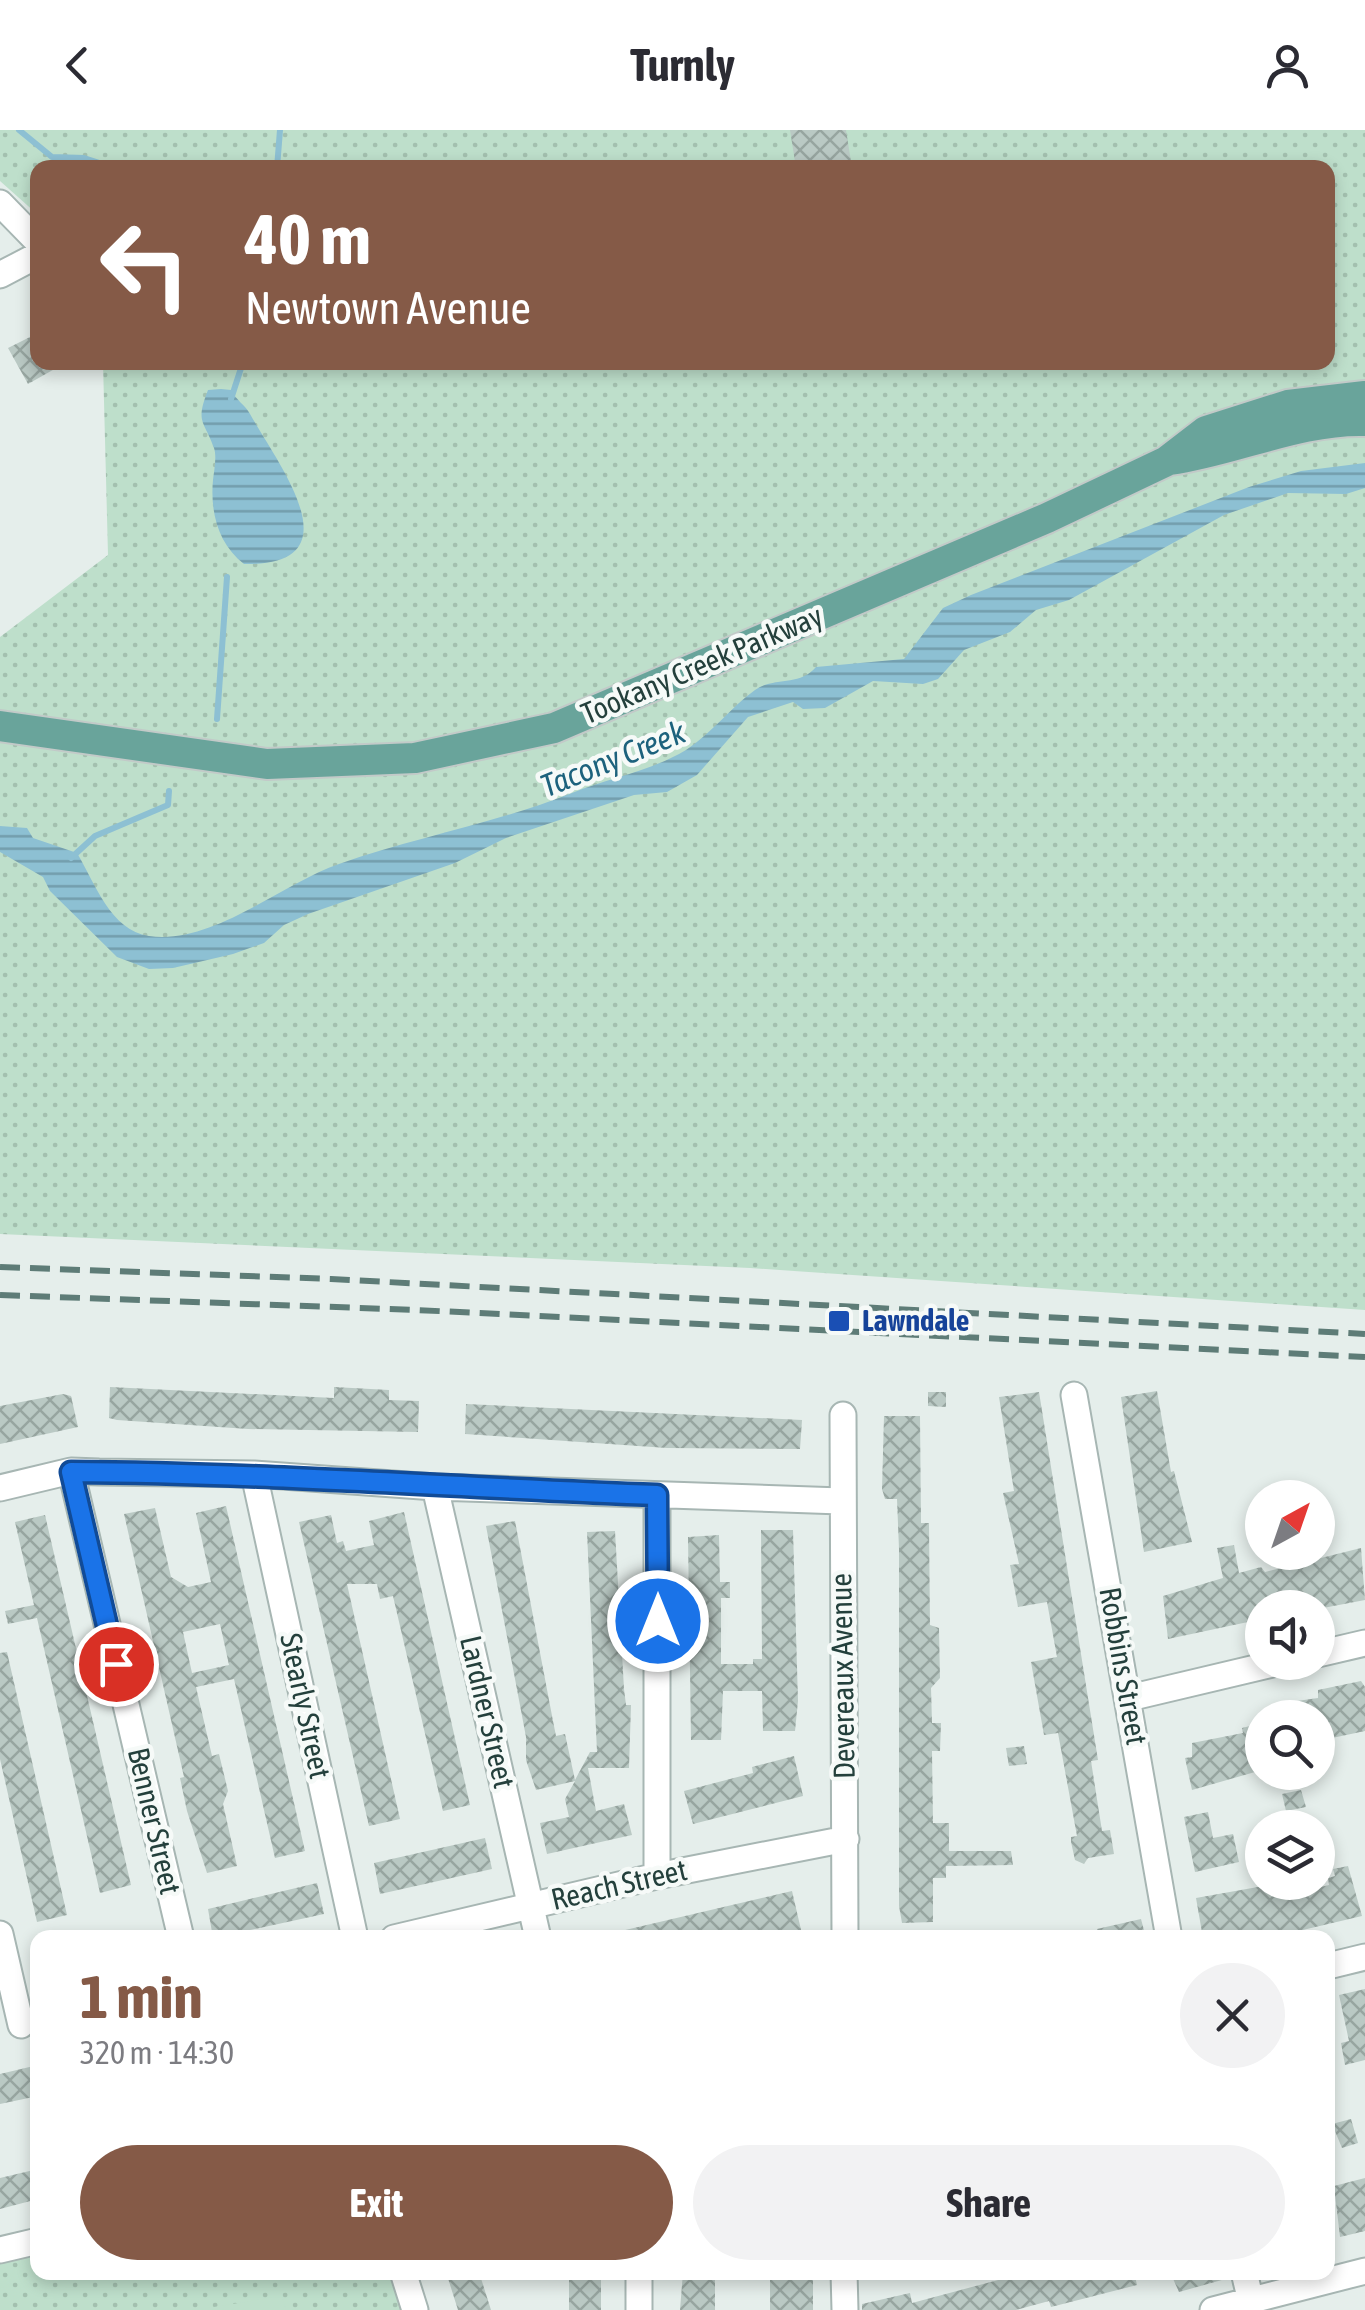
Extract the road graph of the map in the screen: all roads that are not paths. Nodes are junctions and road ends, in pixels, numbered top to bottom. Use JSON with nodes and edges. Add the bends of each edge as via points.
{"nodes":[{"id":1,"x":0,"y":203,"type":"edge"},
{"id":2,"x":30,"y":234,"type":"edge"},
{"id":3,"x":30,"y":258,"type":"edge"},
{"id":4,"x":0,"y":275,"type":"edge"},
{"id":5,"x":1365,"y":396,"type":"edge"},
{"id":6,"x":1365,"y":421,"type":"edge"},
{"id":7,"x":1168,"y":461,"type":"junction"},
{"id":8,"x":0,"y":726,"type":"edge"},
{"id":9,"x":1074,"y":1395,"type":"dead end"},
{"id":10,"x":843,"y":1415,"type":"dead end"},
{"id":11,"x":71,"y":1472,"type":"junction"},
{"id":12,"x":254,"y":1474,"type":"junction"},
{"id":13,"x":0,"y":1488,"type":"edge"},
{"id":14,"x":435,"y":1488,"type":"junction"},
{"id":15,"x":657,"y":1495,"type":"junction"},
{"id":16,"x":841,"y":1501,"type":"junction"},
{"id":17,"x":1365,"y":1643,"type":"edge"},
{"id":18,"x":1335,"y":1650,"type":"edge"},
{"id":19,"x":1245,"y":1671,"type":"edge"},
{"id":20,"x":1129,"y":1698,"type":"junction"},
{"id":21,"x":846,"y":1839,"type":"junction"},
{"id":22,"x":657,"y":1876,"type":"junction"},
{"id":23,"x":531,"y":1905,"type":"junction"},
{"id":24,"x":179,"y":1930,"type":"edge"},
{"id":25,"x":353,"y":1930,"type":"edge"},
{"id":26,"x":427,"y":1930,"type":"edge"},
{"id":27,"x":536,"y":1930,"type":"edge"},
{"id":28,"x":844,"y":1930,"type":"edge"},
{"id":29,"x":1168,"y":1930,"type":"edge"},
{"id":30,"x":0,"y":1934,"type":"edge"},
{"id":31,"x":1365,"y":1957,"type":"edge"},
{"id":32,"x":1335,"y":1964,"type":"edge"},
{"id":33,"x":20,"y":2025,"type":"edge"},
{"id":34,"x":30,"y":2243,"type":"edge"},
{"id":35,"x":0,"y":2250,"type":"edge"},
{"id":36,"x":1365,"y":2271,"type":"edge"},
{"id":37,"x":406,"y":2280,"type":"edge"},
{"id":38,"x":639,"y":2280,"type":"edge"},
{"id":39,"x":844,"y":2280,"type":"edge"},
{"id":40,"x":1246,"y":2280,"type":"edge"},
{"id":41,"x":1252,"y":2305,"type":"edge"},
{"id":42,"x":415,"y":2310,"type":"edge"},
{"id":43,"x":640,"y":2310,"type":"edge"},
{"id":44,"x":845,"y":2310,"type":"edge"},
{"id":45,"x":1213,"y":2310,"type":"edge"}],
"edges":[{"from":1,"to":2,"type":"street"},
{"from":3,"to":4,"type":"street"},
{"from":5,"to":7,"type":"main road","name":"Tookany Creek Parkway","via":[[1288,405],[1222,426]]},
{"from":6,"to":7,"type":"main road","via":[[1290,430],[1221,453]]},
{"from":7,"to":8,"type":"main road","name":"Tookany Creek Parkway","via":[[554,728],[415,758],[266,764]]},
{"from":9,"to":20,"type":"street","name":"Robbins Street"},
{"from":10,"to":16,"type":"street","name":"Devereaux Avenue"},
{"from":11,"to":12,"type":"street"},
{"from":11,"to":13,"type":"street"},
{"from":11,"to":24,"type":"street","name":"Benner Street"},
{"from":12,"to":14,"type":"street"},
{"from":12,"to":25,"type":"street","name":"Stearly Street"},
{"from":14,"to":15,"type":"street"},
{"from":14,"to":23,"type":"street","name":"Lardner Street"},
{"from":15,"to":16,"type":"street"},
{"from":15,"to":22,"type":"street"},
{"from":16,"to":21,"type":"street","name":"Devereaux Avenue"},
{"from":17,"to":18,"type":"street"},
{"from":19,"to":20,"type":"street"},
{"from":20,"to":29,"type":"street","name":"Robbins Street"},
{"from":21,"to":22,"type":"street","name":"Reach Street"},
{"from":21,"to":28,"type":"street","name":"Devereaux Avenue"},
{"from":22,"to":23,"type":"street","name":"Reach Street"},
{"from":23,"to":26,"type":"street","name":"Reach Street"},
{"from":23,"to":27,"type":"street","name":"Lardner Street"},
{"from":30,"to":33,"type":"street"},
{"from":31,"to":32,"type":"street"},
{"from":34,"to":35,"type":"street"},
{"from":36,"to":41,"type":"street"},
{"from":37,"to":42,"type":"street"},
{"from":38,"to":43,"type":"street"},
{"from":39,"to":44,"type":"street"},
{"from":40,"to":41,"type":"street"},
{"from":41,"to":45,"type":"street"}]}
